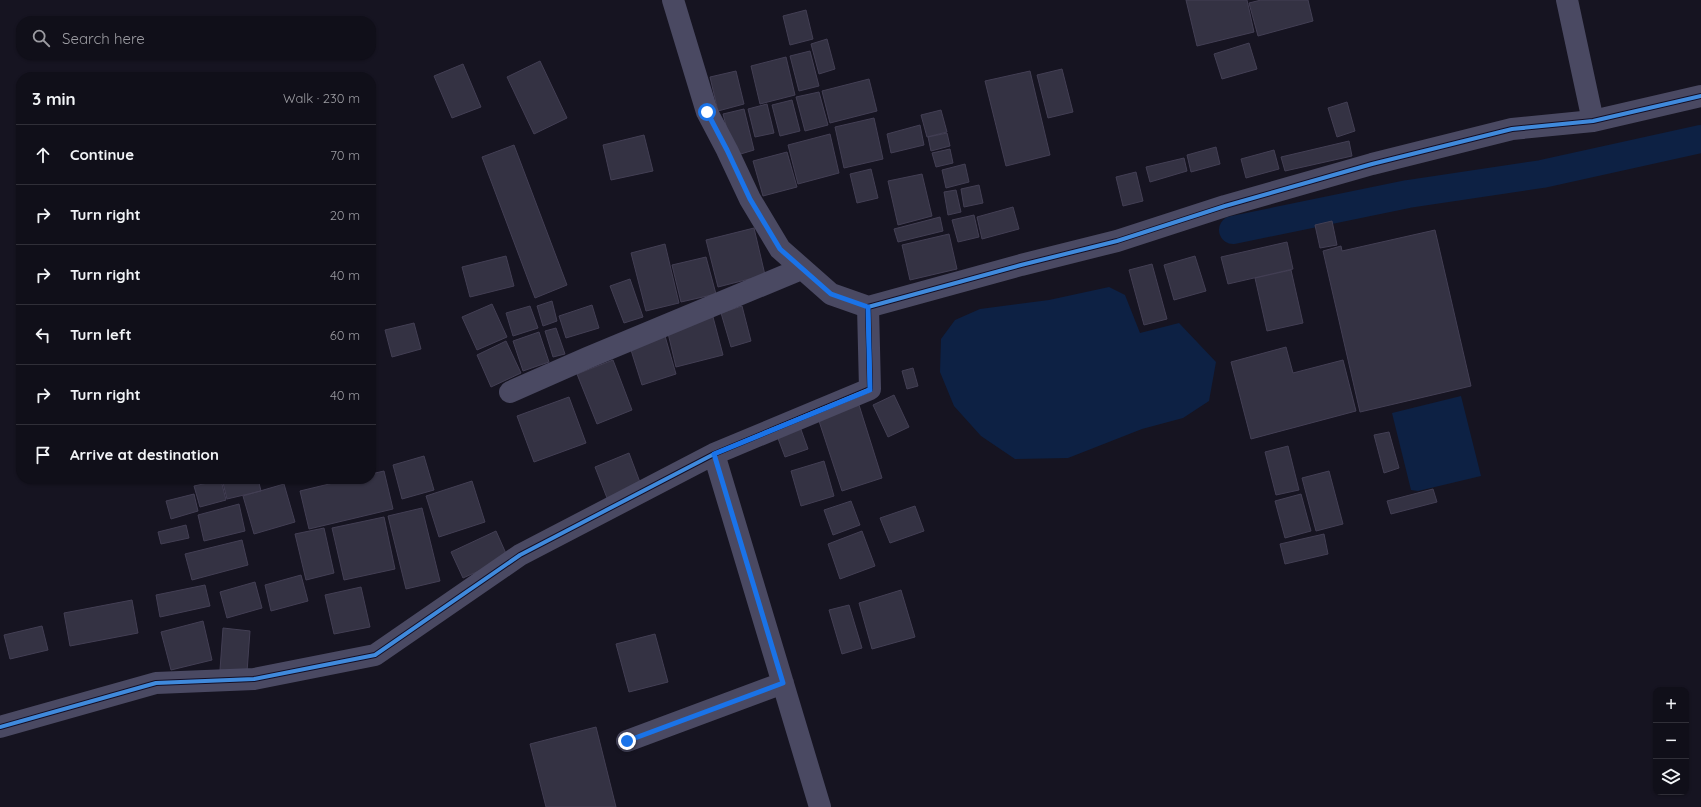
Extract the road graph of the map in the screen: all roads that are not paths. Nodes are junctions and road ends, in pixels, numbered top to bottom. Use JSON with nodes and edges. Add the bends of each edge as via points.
{"nodes":[{"id":1,"x":673,"y":0,"type":"edge"},
{"id":2,"x":1567,"y":0,"type":"edge"},
{"id":3,"x":1701,"y":96,"type":"edge"},
{"id":4,"x":1593,"y":120,"type":"junction"},
{"id":5,"x":801,"y":269,"type":"junction"},
{"id":6,"x":868,"y":307,"type":"junction"},
{"id":7,"x":510,"y":392,"type":"dead end"},
{"id":8,"x":714,"y":454,"type":"junction"},
{"id":9,"x":783,"y":683,"type":"junction"},
{"id":10,"x":0,"y":727,"type":"edge"},
{"id":11,"x":627,"y":741,"type":"dead end"},
{"id":12,"x":820,"y":807,"type":"edge"}],
"edges":[{"from":1,"to":5,"type":"street","via":[[707,112],[750,199],[780,249]]},
{"from":2,"to":4,"type":"street"},
{"from":3,"to":4,"type":"street"},
{"from":4,"to":6,"type":"street","via":[[1512,129],[1380,162],[1225,206],[1117,241]]},
{"from":5,"to":6,"type":"street","via":[[831,294]]},
{"from":5,"to":7,"type":"street"},
{"from":6,"to":8,"type":"street","via":[[870,390]]},
{"from":8,"to":9,"type":"street"},
{"from":8,"to":10,"type":"street","via":[[520,555],[374,655],[254,679],[156,683]]},
{"from":9,"to":11,"type":"street"},
{"from":9,"to":12,"type":"street"}]}
